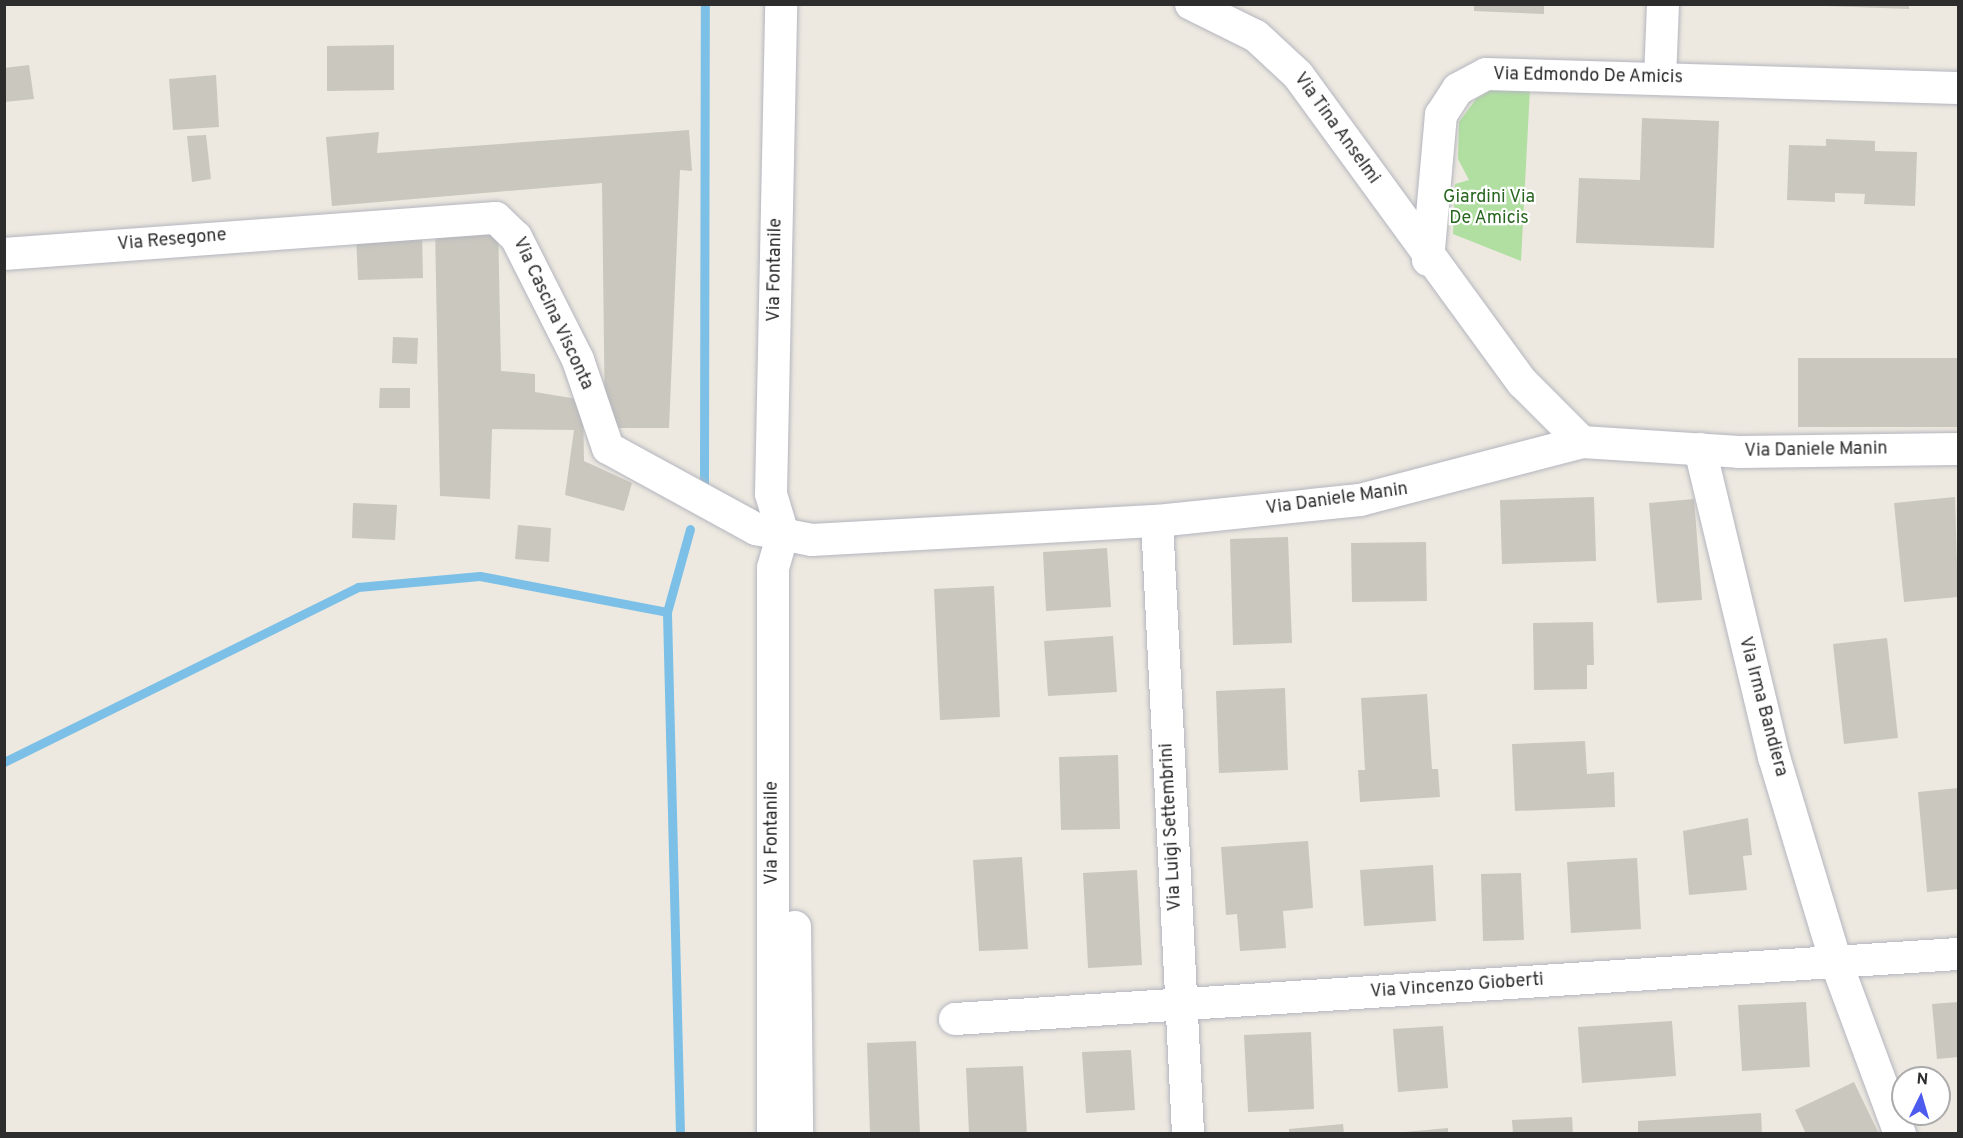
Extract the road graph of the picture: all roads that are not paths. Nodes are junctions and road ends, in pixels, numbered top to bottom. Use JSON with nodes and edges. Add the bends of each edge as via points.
{"nodes":[{"id":1,"x":782,"y":4,"type":"edge"},
{"id":2,"x":803,"y":4,"type":"edge"},
{"id":3,"x":1191,"y":4,"type":"edge"},
{"id":4,"x":1664,"y":4,"type":"edge"},
{"id":5,"x":1660,"y":78,"type":"junction"},
{"id":6,"x":1959,"y":88,"type":"edge"},
{"id":7,"x":339,"y":228,"type":"joint"},
{"id":8,"x":4,"y":254,"type":"edge"},
{"id":9,"x":1428,"y":260,"type":"junction"},
{"id":10,"x":1582,"y":442,"type":"junction"},
{"id":11,"x":1700,"y":449,"type":"junction"},
{"id":12,"x":1959,"y":449,"type":"edge"},
{"id":13,"x":1157,"y":521,"type":"junction"},
{"id":14,"x":783,"y":534,"type":"junction"},
{"id":15,"x":1959,"y":954,"type":"edge"},
{"id":16,"x":1836,"y":962,"type":"junction"},
{"id":17,"x":1181,"y":1005,"type":"junction"},
{"id":18,"x":955,"y":1019,"type":"dead end"},
{"id":19,"x":773,"y":1134,"type":"edge"},
{"id":20,"x":797,"y":1134,"type":"edge"},
{"id":21,"x":1188,"y":1134,"type":"edge"},
{"id":22,"x":1900,"y":1134,"type":"edge"}],
"edges":[{"from":1,"to":14,"type":"street","name":"Via Fontanile","via":[[771,494]]},
{"from":2,"to":14,"type":"street","name":"Via Fontanile","via":[[792,495]]},
{"from":3,"to":9,"type":"street","name":"Via Tina Anselmi","via":[[1250,32],[1298,75]]},
{"from":4,"to":5,"type":"street"},
{"from":5,"to":6,"type":"street","name":"Via Edmondo De Amicis"},
{"from":5,"to":9,"type":"street","name":"Via Edmondo De Amicis","via":[[1502,72],[1458,89],[1438,131]]},
{"from":7,"to":8,"type":"street","name":"Via Resegone"},
{"from":7,"to":14,"type":"street","name":"Via Cascina Visconta","via":[[481,216],[502,221],[516,237],[583,370],[608,448],[756,529]]},
{"from":9,"to":10,"type":"street","via":[[1537,400]]},
{"from":10,"to":11,"type":"street","name":"Via Daniele Manin"},
{"from":10,"to":13,"type":"street","name":"Via Daniele Manin","via":[[1407,492]]},
{"from":11,"to":12,"type":"street","name":"Via Daniele Manin"},
{"from":11,"to":16,"type":"street","name":"Via Irma Bandiera","via":[[1765,726]]},
{"from":13,"to":14,"type":"street","name":"Via Daniele Manin","via":[[812,540]]},
{"from":13,"to":17,"type":"street","name":"Via Luigi Settembrini"},
{"from":14,"to":19,"type":"street","name":"Via Fontanile","via":[[773,568]]},
{"from":14,"to":20,"type":"street","name":"Via Fontanile","via":[[791,568]]},
{"from":15,"to":16,"type":"street","name":"Via Vincenzo Gioberti"},
{"from":16,"to":17,"type":"street","name":"Via Vincenzo Gioberti"},
{"from":16,"to":22,"type":"street","name":"Via Irma Bandiera"},
{"from":17,"to":18,"type":"street","name":"Via Vincenzo Gioberti"},
{"from":17,"to":21,"type":"street","name":"Via Luigi Settembrini"}]}
